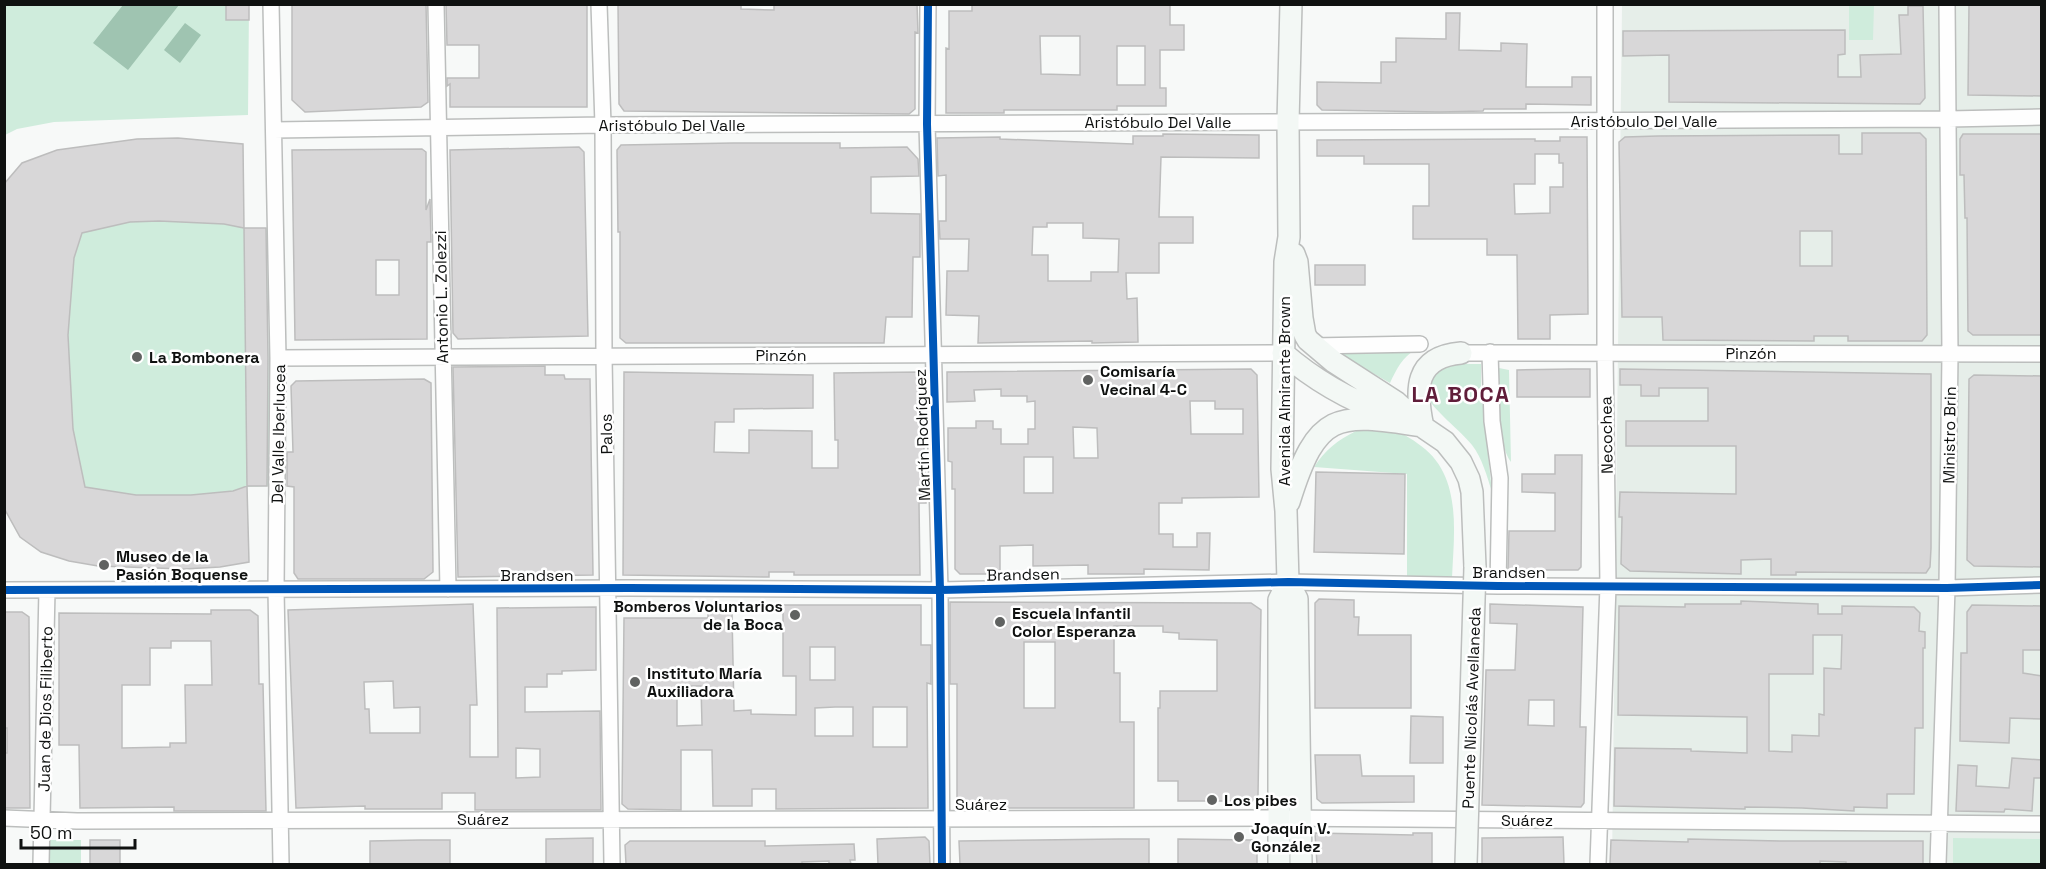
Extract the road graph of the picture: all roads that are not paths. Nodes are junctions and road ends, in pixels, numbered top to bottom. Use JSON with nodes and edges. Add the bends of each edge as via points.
{"nodes":[{"id":1,"x":271,"y":4,"type":"edge"},
{"id":2,"x":436,"y":4,"type":"edge"},
{"id":3,"x":598,"y":4,"type":"edge"},
{"id":4,"x":928,"y":4,"type":"edge"},
{"id":5,"x":1291,"y":4,"type":"edge"},
{"id":6,"x":1605,"y":4,"type":"edge"},
{"id":7,"x":1947,"y":4,"type":"edge"},
{"id":8,"x":2042,"y":117,"type":"edge"},
{"id":9,"x":1948,"y":119,"type":"junction"},
{"id":10,"x":1606,"y":121,"type":"junction"},
{"id":11,"x":1288,"y":122,"type":"junction"},
{"id":12,"x":927,"y":124,"type":"junction"},
{"id":13,"x":603,"y":125,"type":"junction"},
{"id":14,"x":438,"y":127,"type":"junction"},
{"id":15,"x":274,"y":130,"type":"junction"},
{"id":16,"x":1289,"y":237,"type":"junction"},
{"id":17,"x":1420,"y":344,"type":"dead end"},
{"id":18,"x":1313,"y":346,"type":"junction"},
{"id":19,"x":1490,"y":352,"type":"junction"},
{"id":20,"x":1605,"y":352,"type":"junction"},
{"id":21,"x":1283,"y":353,"type":"junction"},
{"id":22,"x":1461,"y":353,"type":"joint"},
{"id":23,"x":933,"y":354,"type":"junction"},
{"id":24,"x":1950,"y":354,"type":"junction"},
{"id":25,"x":2042,"y":354,"type":"edge"},
{"id":26,"x":604,"y":356,"type":"junction"},
{"id":27,"x":443,"y":357,"type":"junction"},
{"id":28,"x":278,"y":358,"type":"junction"},
{"id":29,"x":1423,"y":427,"type":"junction"},
{"id":30,"x":1286,"y":511,"type":"junction"},
{"id":31,"x":1288,"y":582,"type":"junction"},
{"id":32,"x":2042,"y":585,"type":"edge"},
{"id":33,"x":1498,"y":586,"type":"junction"},
{"id":34,"x":1608,"y":586,"type":"junction"},
{"id":35,"x":609,"y":588,"type":"junction"},
{"id":36,"x":1947,"y":588,"type":"junction"},
{"id":37,"x":276,"y":589,"type":"junction"},
{"id":38,"x":448,"y":589,"type":"junction"},
{"id":39,"x":4,"y":590,"type":"edge"},
{"id":40,"x":47,"y":590,"type":"junction"},
{"id":41,"x":940,"y":590,"type":"junction"},
{"id":42,"x":942,"y":817,"type":"junction"},
{"id":43,"x":4,"y":818,"type":"edge"},
{"id":44,"x":1278,"y":818,"type":"junction"},
{"id":45,"x":1301,"y":819,"type":"junction"},
{"id":46,"x":42,"y":820,"type":"junction"},
{"id":47,"x":281,"y":820,"type":"junction"},
{"id":48,"x":612,"y":820,"type":"junction"},
{"id":49,"x":1599,"y":821,"type":"junction"},
{"id":50,"x":1938,"y":824,"type":"junction"},
{"id":51,"x":2042,"y":824,"type":"edge"},
{"id":52,"x":41,"y":864,"type":"edge"},
{"id":53,"x":281,"y":864,"type":"edge"},
{"id":54,"x":612,"y":864,"type":"edge"},
{"id":55,"x":942,"y":864,"type":"edge"},
{"id":56,"x":1279,"y":864,"type":"edge"},
{"id":57,"x":1302,"y":864,"type":"edge"},
{"id":58,"x":1466,"y":864,"type":"edge"},
{"id":59,"x":1598,"y":864,"type":"edge"},
{"id":60,"x":1938,"y":864,"type":"edge"}],
"edges":[{"from":1,"to":15,"type":"street","name":"Del Valle Iberlucea"},
{"from":2,"to":14,"type":"street","name":"Antonio L. Zolezzi"},
{"from":3,"to":13,"type":"street","name":"Palos"},
{"from":4,"to":12,"type":"street","name":"Martín Rodríguez"},
{"from":5,"to":11,"type":"main road","name":"Avenida Almirante Brown"},
{"from":6,"to":10,"type":"street","name":"Necochea"},
{"from":7,"to":9,"type":"street","name":"Ministro Brin"},
{"from":8,"to":9,"type":"street","name":"Aristóbulo Del Valle"},
{"from":9,"to":10,"type":"street","name":"Aristóbulo Del Valle"},
{"from":9,"to":24,"type":"street","name":"Ministro Brin"},
{"from":10,"to":11,"type":"street","name":"Aristóbulo Del Valle"},
{"from":10,"to":20,"type":"street","name":"Necochea"},
{"from":11,"to":12,"type":"street","name":"Aristóbulo Del Valle"},
{"from":11,"to":16,"type":"main road","name":"Avenida Almirante Brown"},
{"from":12,"to":13,"type":"street","name":"Aristóbulo Del Valle"},
{"from":12,"to":23,"type":"street","name":"Martín Rodríguez"},
{"from":13,"to":14,"type":"street","name":"Aristóbulo Del Valle"},
{"from":13,"to":26,"type":"street","name":"Palos"},
{"from":14,"to":15,"type":"street","name":"Aristóbulo Del Valle"},
{"from":14,"to":27,"type":"street","name":"Antonio L. Zolezzi"},
{"from":15,"to":28,"type":"street","name":"Del Valle Iberlucea"},
{"from":16,"to":18,"type":"main road","name":"Avenida Almirante Brown","via":[[1297,262],[1305,335]]},
{"from":16,"to":21,"type":"main road","name":"Avenida Almirante Brown"},
{"from":17,"to":18,"type":"street"},
{"from":18,"to":29,"type":"main road","name":"Puente Nicolás Avellaneda","via":[[1396,402]]},
{"from":19,"to":20,"type":"street","name":"Pinzón"},
{"from":19,"to":22,"type":"street","name":"Pinzón"},
{"from":19,"to":33,"type":"street","via":[[1492,421],[1500,478]]},
{"from":20,"to":24,"type":"street","name":"Pinzón"},
{"from":20,"to":34,"type":"street","name":"Necochea"},
{"from":21,"to":23,"type":"street","name":"Pinzón"},
{"from":21,"to":29,"type":"main road","name":"Puente Nicolás Avellaneda","via":[[1342,394]]},
{"from":21,"to":30,"type":"main road","name":"Avenida Almirante Brown","via":[[1282,469]]},
{"from":22,"to":29,"type":"main road","via":[[1437,359],[1423,372],[1418,394]]},
{"from":23,"to":26,"type":"street","name":"Pinzón"},
{"from":23,"to":41,"type":"street","name":"Martín Rodríguez"},
{"from":24,"to":25,"type":"street","name":"Pinzón"},
{"from":24,"to":36,"type":"street","name":"Ministro Brin"},
{"from":26,"to":27,"type":"street","name":"Pinzón"},
{"from":26,"to":35,"type":"street","name":"Palos"},
{"from":27,"to":28,"type":"street","name":"Pinzón"},
{"from":27,"to":38,"type":"street","name":"Antonio L. Zolezzi"},
{"from":28,"to":37,"type":"street","name":"Del Valle Iberlucea"},
{"from":29,"to":30,"type":"main road","via":[[1374,418],[1348,419],[1332,425],[1309,450]]},
{"from":29,"to":58,"type":"main road","name":"Puente Nicolás Avellaneda","bridge":true,"via":[[1455,453],[1469,479],[1474,509]]},
{"from":30,"to":31,"type":"main road","name":"Avenida Almirante Brown"},
{"from":31,"to":33,"type":"street","name":"Brandsen"},
{"from":31,"to":41,"type":"street","name":"Brandsen"},
{"from":31,"to":44,"type":"main road","name":"Avenida Almirante Brown","via":[[1279,600]]},
{"from":31,"to":45,"type":"main road","name":"Avenida Almirante Brown","via":[[1297,599]]},
{"from":32,"to":36,"type":"street","name":"Brandsen"},
{"from":33,"to":34,"type":"street","name":"Brandsen"},
{"from":34,"to":36,"type":"street","name":"Brandsen"},
{"from":34,"to":49,"type":"street","name":"Necochea"},
{"from":35,"to":38,"type":"street","name":"Brandsen"},
{"from":35,"to":41,"type":"street","name":"Brandsen"},
{"from":35,"to":48,"type":"street","name":"Palos"},
{"from":36,"to":50,"type":"street","name":"Ministro Brin"},
{"from":37,"to":38,"type":"street","name":"Brandsen"},
{"from":37,"to":40,"type":"street","name":"Brandsen"},
{"from":37,"to":47,"type":"street","name":"Del Valle Iberlucea"},
{"from":39,"to":40,"type":"street","name":"Brandsen"},
{"from":40,"to":46,"type":"street","name":"Juan de Dios Filiberto"},
{"from":41,"to":42,"type":"street","name":"Martín Rodríguez"},
{"from":42,"to":44,"type":"street","name":"Suárez"},
{"from":42,"to":48,"type":"street","name":"Suárez"},
{"from":42,"to":55,"type":"street","name":"Martín Rodríguez"},
{"from":43,"to":46,"type":"street","name":"Suárez"},
{"from":44,"to":45,"type":"street","name":"Suárez"},
{"from":44,"to":56,"type":"main road","name":"Avenida Almirante Brown"},
{"from":45,"to":49,"type":"street","name":"Suárez"},
{"from":45,"to":57,"type":"main road","name":"Avenida Almirante Brown"},
{"from":46,"to":47,"type":"street","name":"Suárez"},
{"from":46,"to":52,"type":"street","name":"Juan de Dios Filiberto"},
{"from":47,"to":48,"type":"street","name":"Suárez"},
{"from":47,"to":53,"type":"street","name":"Del Valle Iberlucea"},
{"from":48,"to":54,"type":"street","name":"Palos"},
{"from":49,"to":50,"type":"street","name":"Suárez"},
{"from":49,"to":59,"type":"street","name":"Necochea"},
{"from":50,"to":51,"type":"street","name":"Suárez"},
{"from":50,"to":60,"type":"street","name":"Ministro Brin"}]}
